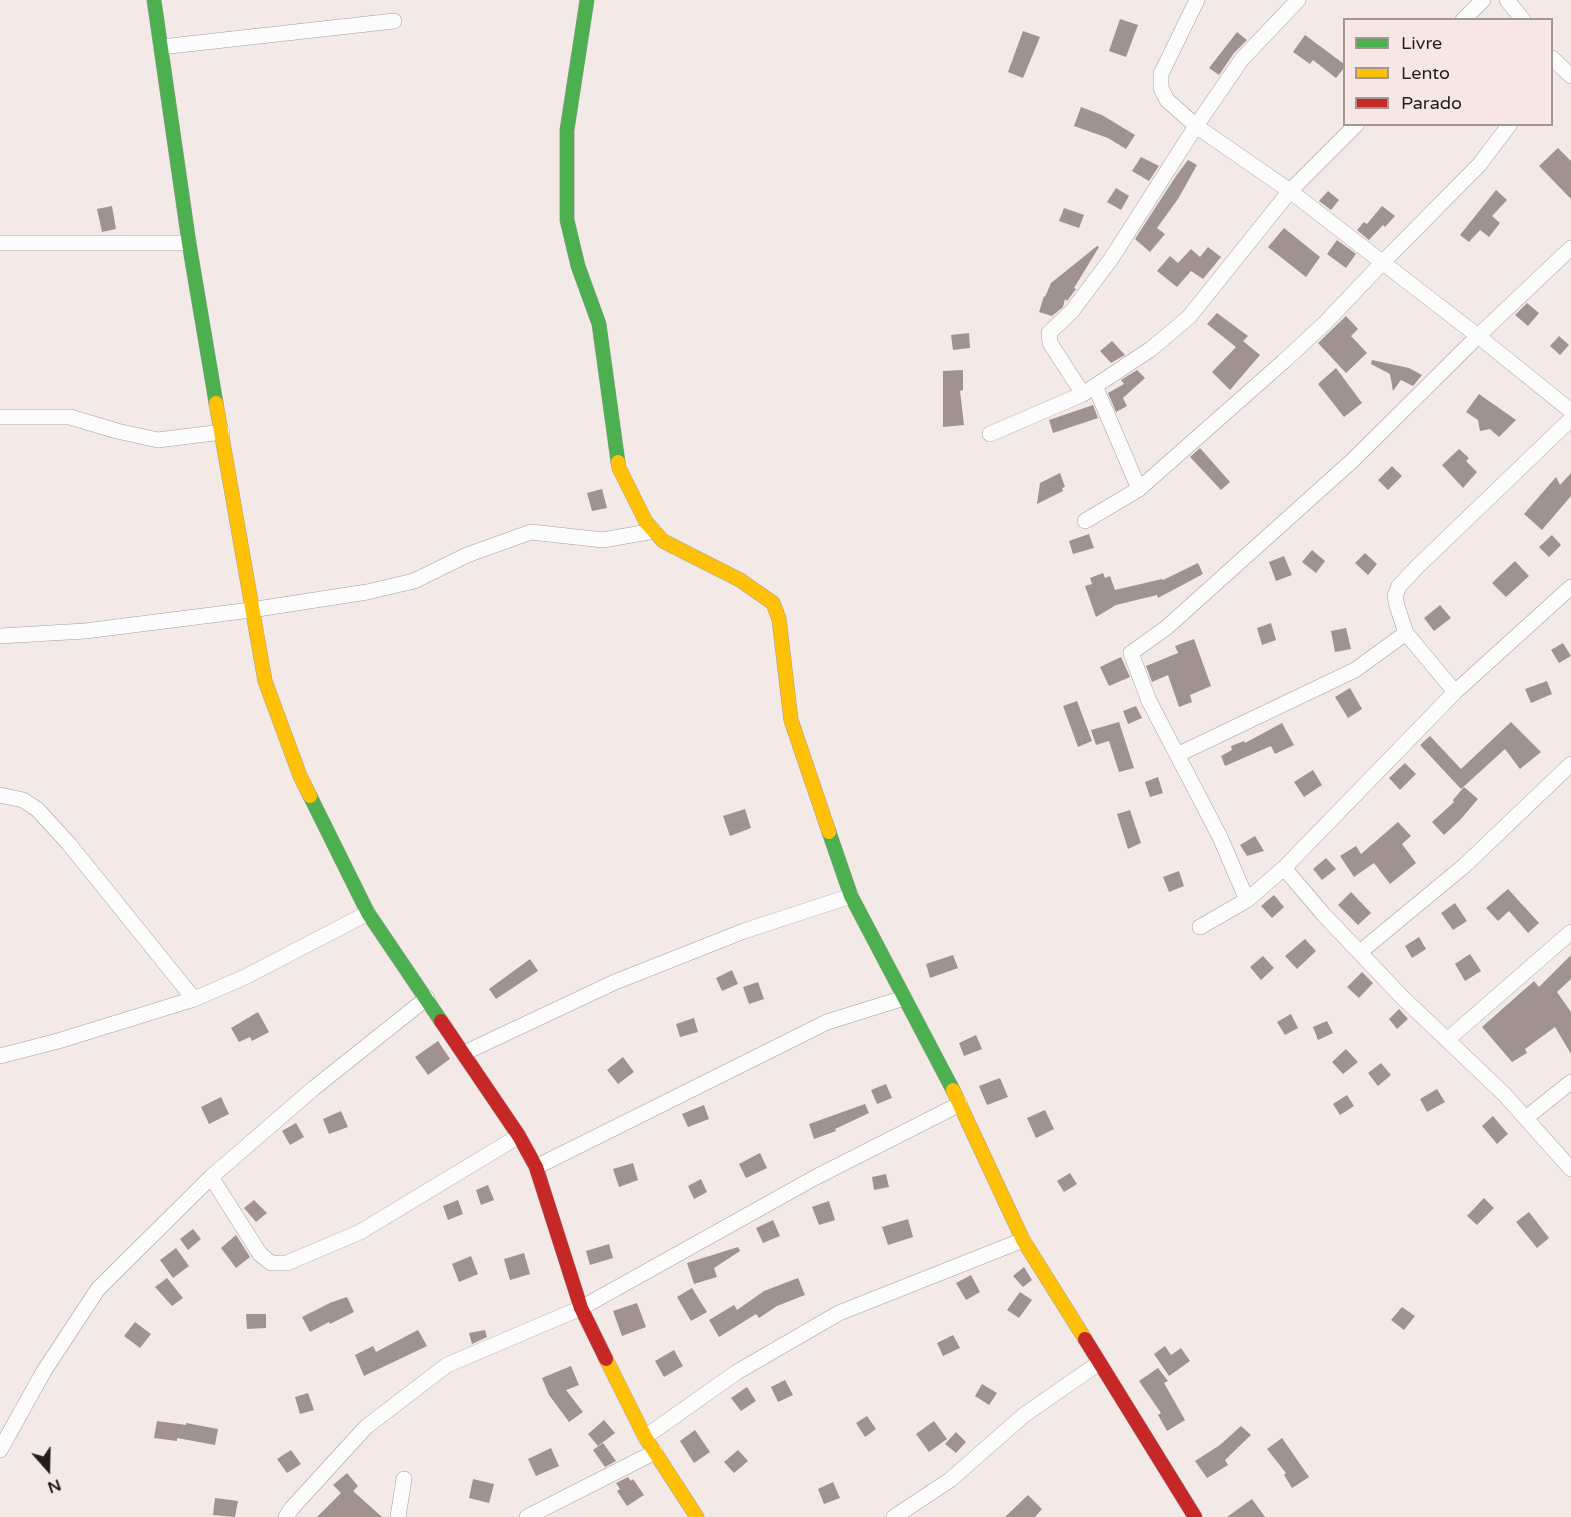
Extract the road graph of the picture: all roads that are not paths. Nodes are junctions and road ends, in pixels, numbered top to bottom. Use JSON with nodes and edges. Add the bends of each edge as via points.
{"nodes":[{"id":1,"x":154,"y":0,"type":"edge"},
{"id":2,"x":587,"y":0,"type":"edge"},
{"id":3,"x":1197,"y":0,"type":"edge"},
{"id":4,"x":1298,"y":0,"type":"edge"},
{"id":5,"x":1483,"y":0,"type":"edge"},
{"id":6,"x":1510,"y":2,"type":"edge"},
{"id":7,"x":1465,"y":18,"type":"edge"},
{"id":8,"x":1522,"y":18,"type":"edge"},
{"id":9,"x":394,"y":21,"type":"dead end"},
{"id":10,"x":161,"y":47,"type":"junction"},
{"id":11,"x":1553,"y":60,"type":"edge"},
{"id":12,"x":1571,"y":76,"type":"edge"},
{"id":13,"x":1196,"y":126,"type":"junction"},
{"id":14,"x":1355,"y":126,"type":"edge"},
{"id":15,"x":1508,"y":126,"type":"edge"},
{"id":16,"x":1290,"y":191,"type":"junction"},
{"id":17,"x":0,"y":243,"type":"edge"},
{"id":18,"x":189,"y":243,"type":"junction"},
{"id":19,"x":1571,"y":248,"type":"edge"},
{"id":20,"x":1382,"y":262,"type":"junction"},
{"id":21,"x":1478,"y":336,"type":"junction"},
{"id":22,"x":1089,"y":390,"type":"junction"},
{"id":23,"x":1571,"y":411,"type":"edge"},
{"id":24,"x":0,"y":417,"type":"edge"},
{"id":25,"x":1571,"y":419,"type":"edge"},
{"id":26,"x":222,"y":432,"type":"junction"},
{"id":27,"x":990,"y":434,"type":"dead end"},
{"id":28,"x":1139,"y":489,"type":"junction"},
{"id":29,"x":1085,"y":521,"type":"dead end"},
{"id":30,"x":654,"y":531,"type":"junction"},
{"id":31,"x":1571,"y":587,"type":"edge"},
{"id":32,"x":251,"y":610,"type":"junction"},
{"id":33,"x":1406,"y":633,"type":"junction"},
{"id":34,"x":0,"y":636,"type":"edge"},
{"id":35,"x":1455,"y":692,"type":"junction"},
{"id":36,"x":1177,"y":755,"type":"junction"},
{"id":37,"x":1571,"y":764,"type":"edge"},
{"id":38,"x":0,"y":795,"type":"edge"},
{"id":39,"x":1284,"y":868,"type":"junction"},
{"id":40,"x":852,"y":896,"type":"junction"},
{"id":41,"x":1247,"y":900,"type":"junction"},
{"id":42,"x":368,"y":913,"type":"junction"},
{"id":43,"x":1200,"y":927,"type":"dead end"},
{"id":44,"x":1571,"y":933,"type":"edge"},
{"id":45,"x":1360,"y":952,"type":"junction"},
{"id":46,"x":427,"y":998,"type":"junction"},
{"id":47,"x":904,"y":998,"type":"junction"},
{"id":48,"x":194,"y":999,"type":"junction"},
{"id":49,"x":1447,"y":1040,"type":"junction"},
{"id":50,"x":464,"y":1053,"type":"junction"},
{"id":51,"x":0,"y":1056,"type":"edge"},
{"id":52,"x":1571,"y":1082,"type":"edge"},
{"id":53,"x":960,"y":1104,"type":"junction"},
{"id":54,"x":1527,"y":1118,"type":"junction"},
{"id":55,"x":519,"y":1136,"type":"junction"},
{"id":56,"x":536,"y":1167,"type":"junction"},
{"id":57,"x":1571,"y":1169,"type":"edge"},
{"id":58,"x":211,"y":1177,"type":"junction"},
{"id":59,"x":1023,"y":1240,"type":"junction"},
{"id":60,"x":581,"y":1308,"type":"junction"},
{"id":61,"x":1099,"y":1363,"type":"junction"},
{"id":62,"x":645,"y":1437,"type":"junction"},
{"id":63,"x":0,"y":1450,"type":"edge"},
{"id":64,"x":655,"y":1452,"type":"junction"},
{"id":65,"x":404,"y":1479,"type":"dead end"},
{"id":66,"x":286,"y":1517,"type":"edge"},
{"id":67,"x":398,"y":1517,"type":"edge"},
{"id":68,"x":526,"y":1517,"type":"edge"},
{"id":69,"x":697,"y":1517,"type":"edge"},
{"id":70,"x":894,"y":1517,"type":"edge"},
{"id":71,"x":1196,"y":1517,"type":"edge"}],
"edges":[{"from":1,"to":10,"type":"street"},
{"from":2,"to":30,"type":"street","via":[[567,130],[567,220],[578,266],[599,324],[619,468]]},
{"from":3,"to":13,"type":"street","via":[[1161,74],[1161,88],[1167,100]]},
{"from":4,"to":13,"type":"street","via":[[1242,59]]},
{"from":5,"to":7,"type":"street"},
{"from":6,"to":8,"type":"street"},
{"from":9,"to":10,"type":"street"},
{"from":10,"to":18,"type":"street"},
{"from":11,"to":12,"type":"street"},
{"from":13,"to":16,"type":"street"},
{"from":13,"to":22,"type":"street","via":[[1111,259],[1049,333],[1050,343]]},
{"from":14,"to":16,"type":"street"},
{"from":15,"to":20,"type":"street","via":[[1479,165]]},
{"from":16,"to":20,"type":"street"},
{"from":16,"to":22,"type":"street","via":[[1189,317],[1151,349]]},
{"from":17,"to":18,"type":"street"},
{"from":18,"to":26,"type":"street"},
{"from":19,"to":21,"type":"street"},
{"from":20,"to":21,"type":"street"},
{"from":20,"to":28,"type":"street","via":[[1291,355]]},
{"from":21,"to":23,"type":"street"},
{"from":21,"to":36,"type":"street","via":[[1258,547],[1166,628],[1131,653],[1149,701]]},
{"from":22,"to":27,"type":"street"},
{"from":22,"to":28,"type":"street"},
{"from":24,"to":26,"type":"street","via":[[70,417],[158,440]]},
{"from":25,"to":33,"type":"street","via":[[1399,586],[1395,596]]},
{"from":26,"to":32,"type":"street"},
{"from":28,"to":29,"type":"street"},
{"from":30,"to":32,"type":"street","via":[[603,540],[531,532],[468,555],[414,581]]},
{"from":30,"to":40,"type":"street","via":[[663,541],[740,580],[773,603],[779,619],[791,720]]},
{"from":31,"to":35,"type":"street"},
{"from":32,"to":34,"type":"street","via":[[85,631]]},
{"from":32,"to":42,"type":"street","via":[[266,681],[300,776]]},
{"from":33,"to":35,"type":"street"},
{"from":33,"to":36,"type":"street","via":[[1355,670]]},
{"from":35,"to":39,"type":"street"},
{"from":36,"to":41,"type":"street","via":[[1220,837]]},
{"from":37,"to":45,"type":"street","via":[[1464,866]]},
{"from":38,"to":48,"type":"street","via":[[23,800],[37,809]]},
{"from":39,"to":41,"type":"street"},
{"from":39,"to":45,"type":"street"},
{"from":40,"to":47,"type":"street"},
{"from":40,"to":50,"type":"street","via":[[744,931],[615,982]]},
{"from":41,"to":43,"type":"street"},
{"from":42,"to":46,"type":"street"},
{"from":42,"to":48,"type":"street"},
{"from":44,"to":49,"type":"street"},
{"from":45,"to":49,"type":"street"},
{"from":46,"to":50,"type":"street"},
{"from":46,"to":58,"type":"street"},
{"from":47,"to":53,"type":"street"},
{"from":47,"to":56,"type":"street","via":[[827,1022]]},
{"from":48,"to":51,"type":"street"},
{"from":49,"to":54,"type":"street"},
{"from":50,"to":55,"type":"street"},
{"from":52,"to":54,"type":"street"},
{"from":53,"to":59,"type":"street"},
{"from":53,"to":60,"type":"street","via":[[816,1177]]},
{"from":54,"to":57,"type":"street"},
{"from":55,"to":56,"type":"street"},
{"from":55,"to":58,"type":"street","via":[[360,1232],[287,1263],[271,1263],[260,1254]]},
{"from":56,"to":60,"type":"street"},
{"from":58,"to":63,"type":"street","via":[[98,1289],[44,1371]]},
{"from":59,"to":61,"type":"street"},
{"from":59,"to":62,"type":"street","via":[[839,1313],[737,1372]]},
{"from":60,"to":62,"type":"street"},
{"from":60,"to":66,"type":"street","via":[[447,1365],[366,1427]]},
{"from":61,"to":70,"type":"street","via":[[1024,1415],[950,1480]]},
{"from":61,"to":71,"type":"street"},
{"from":62,"to":64,"type":"street"},
{"from":64,"to":68,"type":"street"},
{"from":64,"to":69,"type":"street"},
{"from":65,"to":67,"type":"street"}]}
